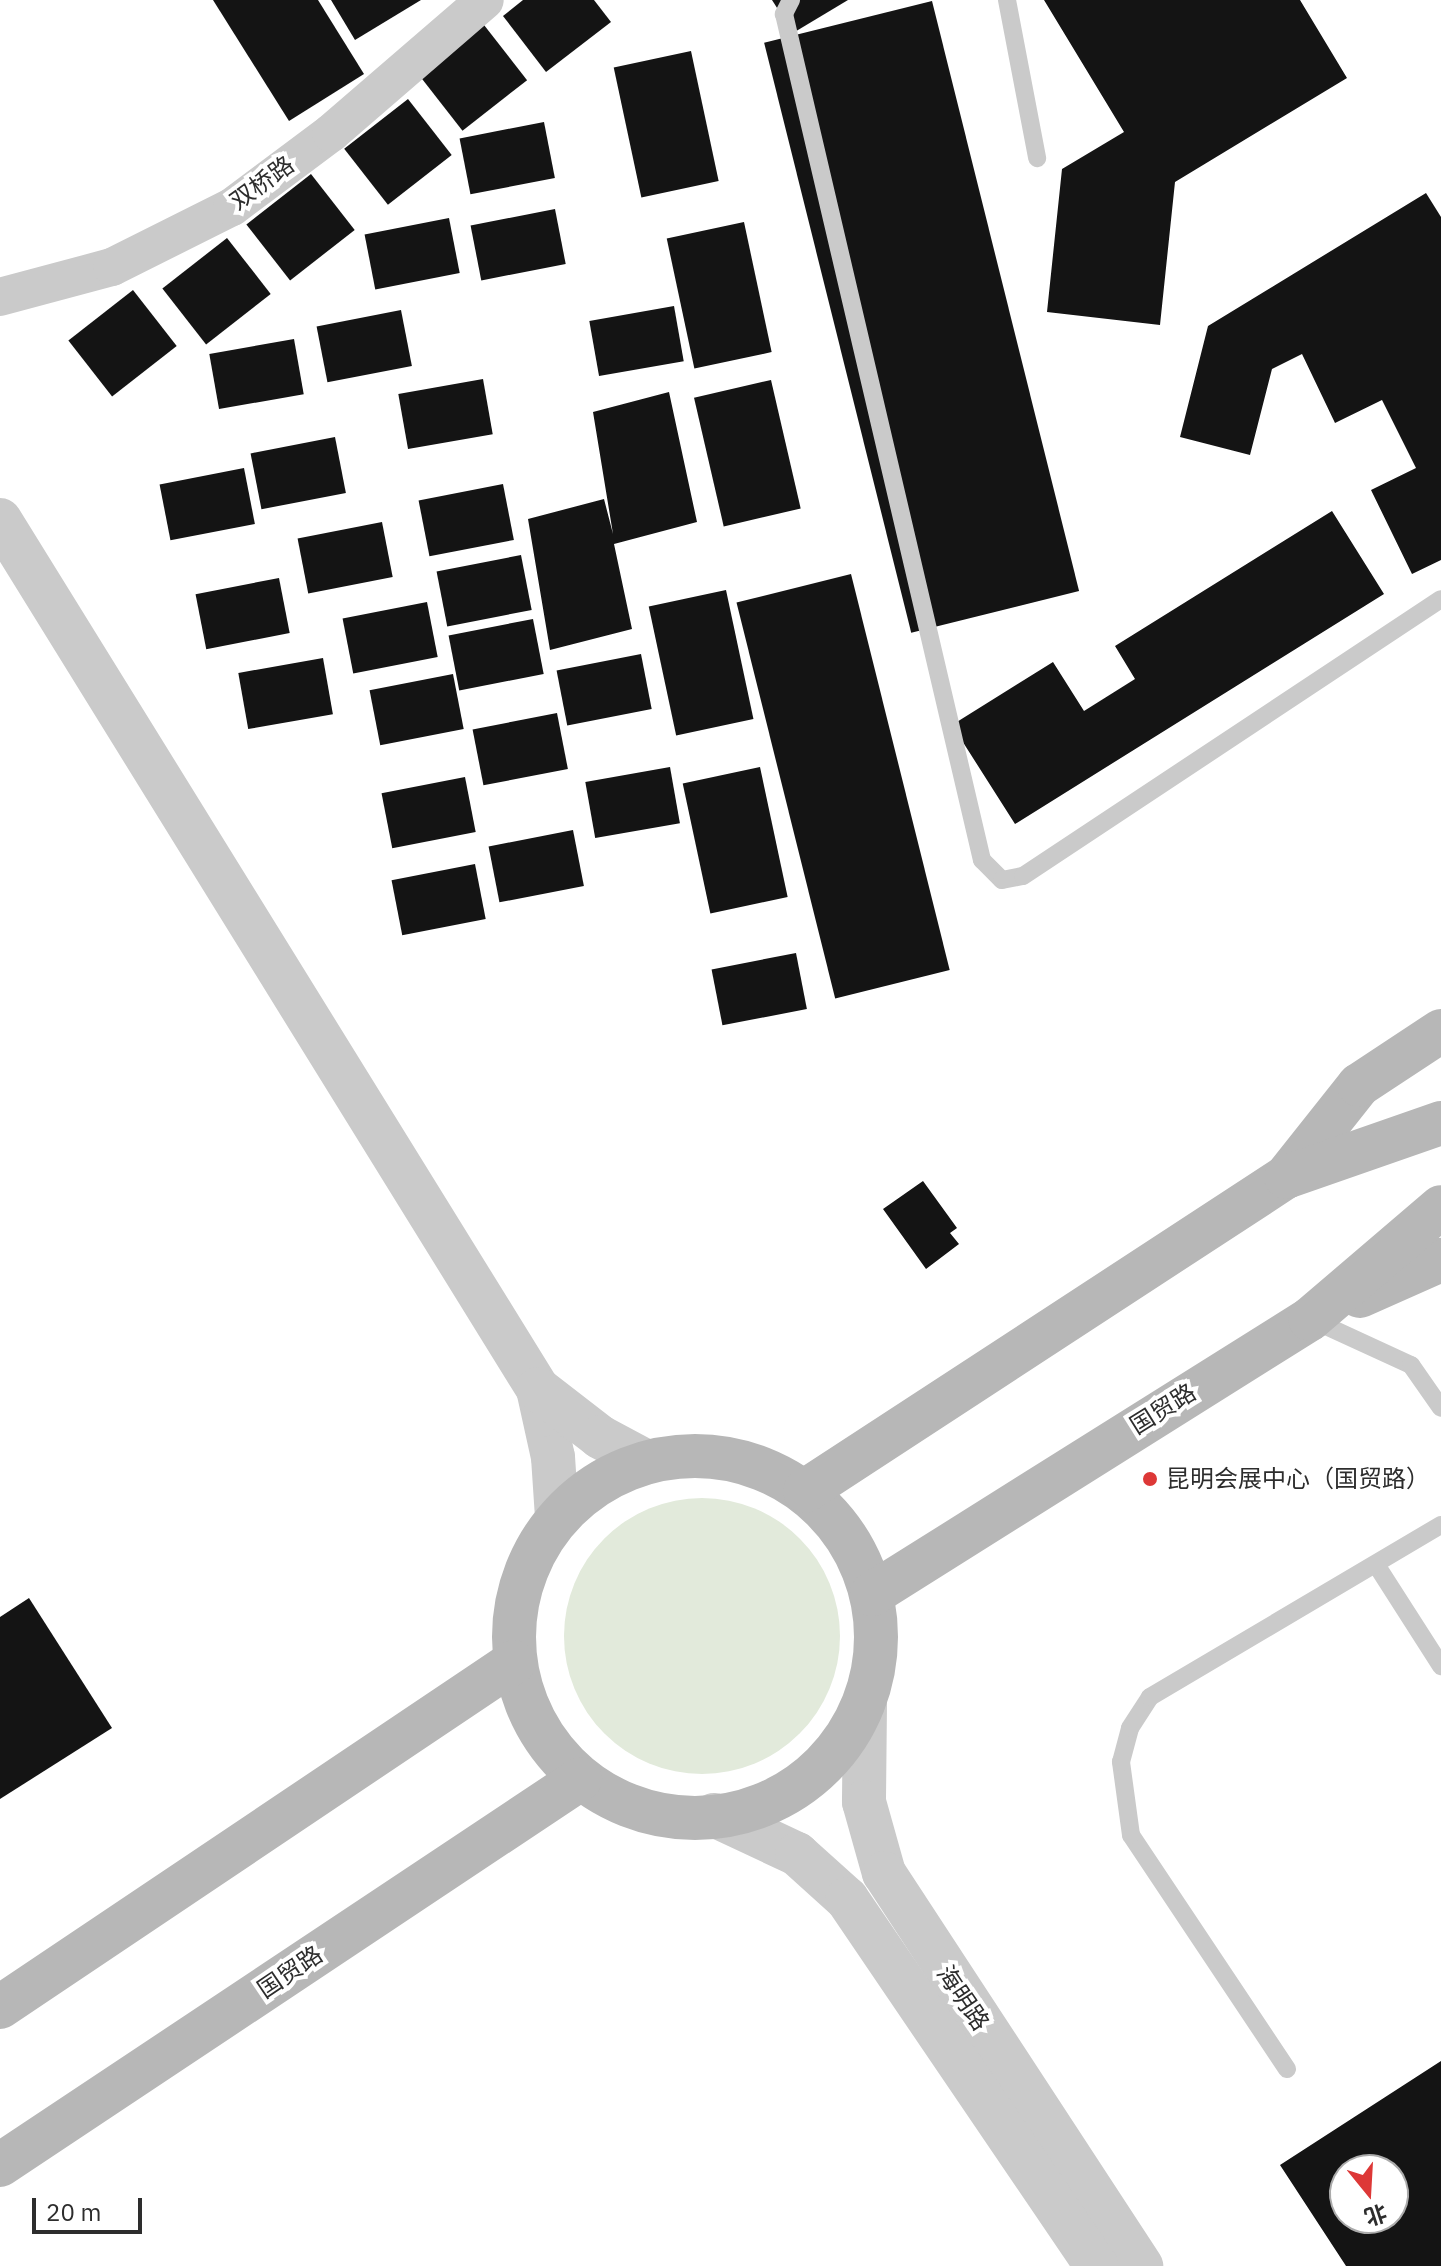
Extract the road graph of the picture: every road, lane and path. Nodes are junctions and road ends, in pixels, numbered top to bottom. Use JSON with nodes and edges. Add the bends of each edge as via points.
{"nodes":[{"id":1,"x":485,"y":0,"type":"edge"},
{"id":2,"x":791,"y":0,"type":"edge"},
{"id":3,"x":1007,"y":0,"type":"edge"},
{"id":4,"x":1037,"y":158,"type":"dead end"},
{"id":5,"x":0,"y":297,"type":"edge"},
{"id":6,"x":0,"y":520,"type":"edge"},
{"id":7,"x":1441,"y":599,"type":"edge"},
{"id":8,"x":1441,"y":1031,"type":"edge"},
{"id":9,"x":1441,"y":1123,"type":"edge"},
{"id":10,"x":1286,"y":1177,"type":"junction"},
{"id":11,"x":1441,"y":1207,"type":"edge"},
{"id":12,"x":1439,"y":1265,"type":"edge"},
{"id":13,"x":1310,"y":1319,"type":"junction"},
{"id":14,"x":538,"y":1389,"type":"junction"},
{"id":15,"x":1441,"y":1408,"type":"edge"},
{"id":16,"x":647,"y":1462,"type":"junction"},
{"id":17,"x":805,"y":1491,"type":"junction"},
{"id":18,"x":557,"y":1517,"type":"junction"},
{"id":19,"x":1441,"y":1525,"type":"edge"},
{"id":20,"x":1377,"y":1566,"type":"junction"},
{"id":21,"x":872,"y":1594,"type":"junction"},
{"id":22,"x":514,"y":1662,"type":"junction"},
{"id":23,"x":1441,"y":1666,"type":"edge"},
{"id":24,"x":865,"y":1703,"type":"junction"},
{"id":25,"x":580,"y":1779,"type":"junction"},
{"id":26,"x":714,"y":1815,"type":"junction"},
{"id":27,"x":0,"y":2007,"type":"edge"},
{"id":28,"x":1287,"y":2069,"type":"dead end"},
{"id":29,"x":0,"y":2165,"type":"edge"},
{"id":30,"x":1096,"y":2266,"type":"edge"},
{"id":31,"x":1141,"y":2266,"type":"edge"}],
"edges":[{"from":1,"to":5,"type":"street","name":"双桥路","via":[[331,133],[232,207],[112,267]]},
{"from":2,"to":7,"type":"lane","via":[[784,14],[982,860],[1002,880],[1023,876]]},
{"from":3,"to":4,"type":"lane"},
{"from":6,"to":14,"type":"street"},
{"from":8,"to":10,"type":"main road","via":[[1359,1085]]},
{"from":9,"to":10,"type":"main road"},
{"from":10,"to":17,"type":"main road"},
{"from":11,"to":13,"type":"main road","name":"国贸路"},
{"from":12,"to":13,"type":"main road"},
{"from":13,"to":15,"type":"lane","via":[[1411,1365]]},
{"from":13,"to":21,"type":"main road","name":"国贸路"},
{"from":14,"to":16,"type":"street","via":[[600,1437]]},
{"from":14,"to":18,"type":"street","via":[[553,1457]]},
{"from":16,"to":17,"type":"main road","via":[[702,1455],[756,1465]]},
{"from":16,"to":18,"type":"main road","via":[[596,1484]]},
{"from":17,"to":21,"type":"main road","via":[[847,1537]]},
{"from":18,"to":22,"type":"main road","via":[[529,1561],[514,1610]]},
{"from":19,"to":20,"type":"lane"},
{"from":20,"to":23,"type":"lane"},
{"from":20,"to":28,"type":"lane","via":[[1150,1697],[1130,1728],[1121,1762],[1131,1835]]},
{"from":21,"to":24,"type":"main road","via":[[876,1649]]},
{"from":22,"to":25,"type":"main road","via":[[526,1706],[549,1746]]},
{"from":22,"to":27,"type":"main road"},
{"from":24,"to":26,"type":"main road","via":[[835,1751],[799,1789],[741,1812]]},
{"from":24,"to":31,"type":"street","name":"海明路","via":[[864,1802],[884,1873]]},
{"from":25,"to":26,"type":"main road","via":[[629,1806],[685,1818]]},
{"from":25,"to":29,"type":"main road","name":"国贸路"},
{"from":26,"to":30,"type":"street","name":"海明路","via":[[797,1854],[847,1899]]}]}
